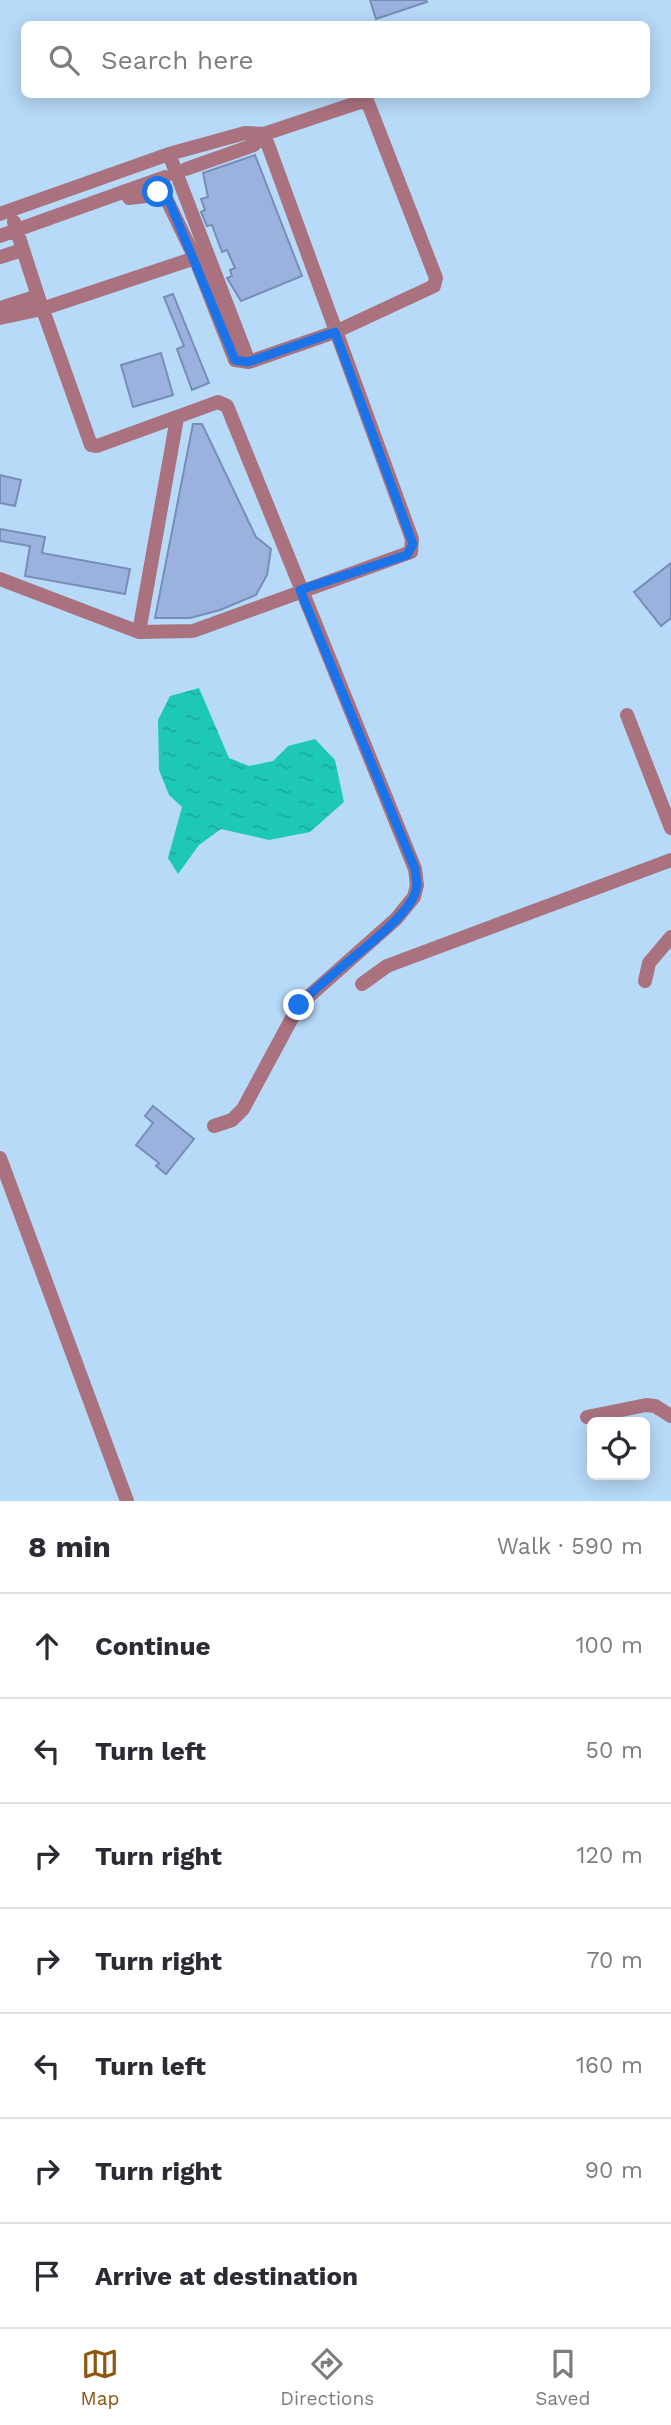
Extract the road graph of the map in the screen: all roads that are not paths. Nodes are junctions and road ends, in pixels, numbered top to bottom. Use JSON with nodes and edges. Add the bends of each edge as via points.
{"nodes":[{"id":1,"x":263,"y":134,"type":"junction"},
{"id":2,"x":169,"y":154,"type":"junction"},
{"id":3,"x":186,"y":169,"type":"dead end"},
{"id":4,"x":165,"y":177,"type":"dead end"},
{"id":5,"x":113,"y":196,"type":"junction"},
{"id":6,"x":5,"y":212,"type":"edge"},
{"id":7,"x":16,"y":230,"type":"junction"},
{"id":8,"x":0,"y":236,"type":"edge"},
{"id":9,"x":22,"y":250,"type":"junction"},
{"id":10,"x":0,"y":257,"type":"edge"},
{"id":11,"x":195,"y":258,"type":"junction"},
{"id":12,"x":40,"y":303,"type":"junction"},
{"id":13,"x":0,"y":308,"type":"edge"},
{"id":14,"x":0,"y":318,"type":"edge"},
{"id":15,"x":335,"y":332,"type":"junction"},
{"id":16,"x":248,"y":362,"type":"junction"},
{"id":17,"x":177,"y":418,"type":"junction"},
{"id":18,"x":0,"y":579,"type":"edge"},
{"id":19,"x":300,"y":590,"type":"junction"},
{"id":20,"x":139,"y":632,"type":"junction"},
{"id":21,"x":627,"y":715,"type":"dead end"},
{"id":22,"x":671,"y":828,"type":"edge"},
{"id":23,"x":671,"y":860,"type":"edge"},
{"id":24,"x":671,"y":937,"type":"edge"},
{"id":25,"x":645,"y":981,"type":"dead end"},
{"id":26,"x":362,"y":984,"type":"dead end"},
{"id":27,"x":214,"y":1126,"type":"dead end"},
{"id":28,"x":0,"y":1158,"type":"edge"},
{"id":29,"x":671,"y":1416,"type":"edge"},
{"id":30,"x":587,"y":1417,"type":"dead end"},
{"id":31,"x":127,"y":1501,"type":"edge"}],
"edges":[{"from":1,"to":2,"type":"lane","via":[[245,133]]},
{"from":1,"to":3,"type":"lane","via":[[254,145]]},
{"from":1,"to":15,"type":"lane"},
{"from":1,"to":15,"type":"lane","via":[[368,103],[436,278],[426,292]]},
{"from":2,"to":6,"type":"lane"},
{"from":2,"to":16,"type":"lane"},
{"from":4,"to":5,"type":"lane"},
{"from":5,"to":7,"type":"lane"},
{"from":5,"to":11,"type":"lane","via":[[124,200],[164,194]]},
{"from":6,"to":7,"type":"lane"},
{"from":7,"to":8,"type":"lane"},
{"from":7,"to":9,"type":"lane"},
{"from":9,"to":10,"type":"lane"},
{"from":9,"to":12,"type":"lane"},
{"from":11,"to":12,"type":"lane"},
{"from":11,"to":16,"type":"lane","via":[[235,360]]},
{"from":12,"to":13,"type":"lane"},
{"from":12,"to":14,"type":"lane"},
{"from":12,"to":17,"type":"lane","via":[[91,445]]},
{"from":15,"to":16,"type":"lane"},
{"from":15,"to":19,"type":"lane","via":[[413,548],[407,555]]},
{"from":17,"to":19,"type":"lane","via":[[218,402],[228,406]]},
{"from":17,"to":20,"type":"lane"},
{"from":18,"to":20,"type":"lane"},
{"from":19,"to":20,"type":"lane","via":[[193,631]]},
{"from":19,"to":27,"type":"lane","via":[[415,869],[417,885],[414,897],[396,919],[299,1005],[243,1109],[232,1120]]},
{"from":21,"to":22,"type":"lane"},
{"from":23,"to":26,"type":"lane","via":[[387,966]]},
{"from":24,"to":25,"type":"lane","via":[[649,963]]},
{"from":28,"to":31,"type":"lane"},
{"from":29,"to":30,"type":"lane","via":[[646,1405]]}]}
